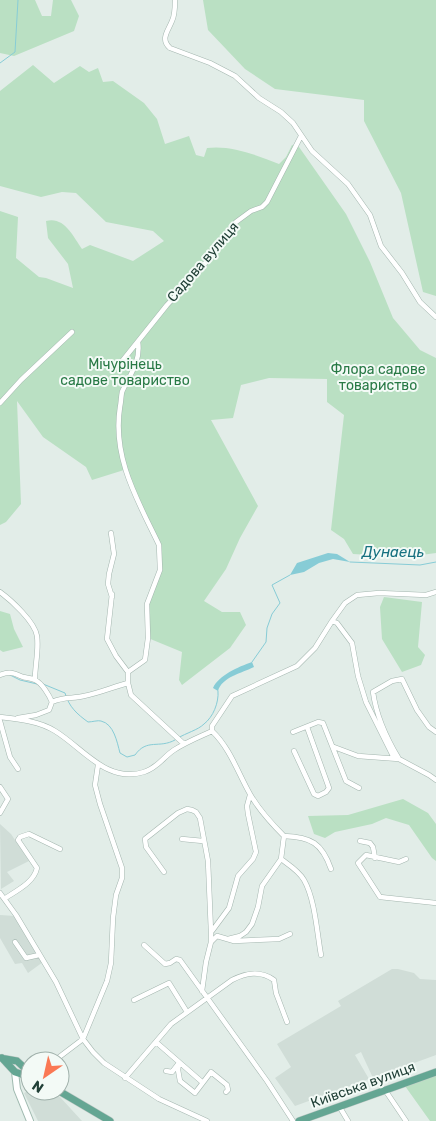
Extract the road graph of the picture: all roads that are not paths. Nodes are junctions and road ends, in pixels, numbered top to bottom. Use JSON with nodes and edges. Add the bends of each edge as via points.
{"nodes":[{"id":1,"x":175,"y":0,"type":"edge"},
{"id":2,"x":301,"y":136,"type":"junction"},
{"id":3,"x":436,"y":317,"type":"edge"},
{"id":4,"x":72,"y":332,"type":"dead end"},
{"id":5,"x":138,"y":342,"type":"junction"},
{"id":6,"x":119,"y":365,"type":"dead end"},
{"id":7,"x":0,"y":403,"type":"edge"},
{"id":8,"x":111,"y":533,"type":"dead end"},
{"id":9,"x":0,"y":592,"type":"edge"},
{"id":10,"x":436,"y":592,"type":"edge"},
{"id":11,"x":332,"y":620,"type":"junction"},
{"id":12,"x":128,"y":672,"type":"junction"},
{"id":13,"x":0,"y":675,"type":"edge"},
{"id":14,"x":34,"y":679,"type":"junction"},
{"id":15,"x":128,"y":683,"type":"junction"},
{"id":16,"x":52,"y":702,"type":"junction"},
{"id":17,"x":375,"y":706,"type":"junction"},
{"id":18,"x":373,"y":713,"type":"junction"},
{"id":19,"x":0,"y":717,"type":"edge"},
{"id":20,"x":14,"y":719,"type":"junction"},
{"id":21,"x":0,"y":722,"type":"edge"},
{"id":22,"x":307,"y":727,"type":"junction"},
{"id":23,"x":212,"y":731,"type":"junction"},
{"id":24,"x":293,"y":732,"type":"dead end"},
{"id":25,"x":436,"y":732,"type":"edge"},
{"id":26,"x":184,"y":744,"type":"junction"},
{"id":27,"x":334,"y":747,"type":"junction"},
{"id":28,"x":294,"y":751,"type":"dead end"},
{"id":29,"x":396,"y":759,"type":"junction"},
{"id":30,"x":98,"y":765,"type":"junction"},
{"id":31,"x":18,"y":769,"type":"dead end"},
{"id":32,"x":436,"y":780,"type":"edge"},
{"id":33,"x":0,"y":787,"type":"edge"},
{"id":34,"x":359,"y":788,"type":"dead end"},
{"id":35,"x":250,"y":794,"type":"junction"},
{"id":36,"x":0,"y":813,"type":"edge"},
{"id":37,"x":199,"y":826,"type":"dead end"},
{"id":38,"x":284,"y":836,"type":"junction"},
{"id":39,"x":182,"y":839,"type":"dead end"},
{"id":40,"x":360,"y":841,"type":"dead end"},
{"id":41,"x":204,"y":842,"type":"junction"},
{"id":42,"x":60,"y":849,"type":"dead end"},
{"id":43,"x":281,"y":858,"type":"junction"},
{"id":44,"x":375,"y":858,"type":"junction"},
{"id":45,"x":406,"y":859,"type":"dead end"},
{"id":46,"x":331,"y":869,"type":"dead end"},
{"id":47,"x":164,"y":872,"type":"dead end"},
{"id":48,"x":0,"y":893,"type":"edge"},
{"id":49,"x":6,"y":897,"type":"dead end"},
{"id":50,"x":436,"y":903,"type":"edge"},
{"id":51,"x":211,"y":932,"type":"junction"},
{"id":52,"x":290,"y":934,"type":"dead end"},
{"id":53,"x":228,"y":938,"type":"junction"},
{"id":54,"x":15,"y":942,"type":"dead end"},
{"id":55,"x":211,"y":942,"type":"junction"},
{"id":56,"x":144,"y":945,"type":"dead end"},
{"id":57,"x":39,"y":955,"type":"junction"},
{"id":58,"x":321,"y":955,"type":"dead end"},
{"id":59,"x":202,"y":991,"type":"junction"},
{"id":60,"x":207,"y":998,"type":"junction"},
{"id":61,"x":134,"y":1000,"type":"dead end"},
{"id":62,"x":187,"y":1012,"type":"junction"},
{"id":63,"x":287,"y":1022,"type":"dead end"},
{"id":64,"x":83,"y":1039,"type":"junction"},
{"id":65,"x":156,"y":1042,"type":"junction"},
{"id":66,"x":67,"y":1051,"type":"edge"},
{"id":67,"x":1,"y":1058,"type":"edge"},
{"id":68,"x":180,"y":1063,"type":"junction"},
{"id":69,"x":20,"y":1064,"type":"edge"},
{"id":70,"x":166,"y":1071,"type":"dead end"},
{"id":71,"x":15,"y":1072,"type":"junction"},
{"id":72,"x":436,"y":1072,"type":"edge"},
{"id":73,"x":20,"y":1074,"type":"edge"},
{"id":74,"x":125,"y":1078,"type":"junction"},
{"id":75,"x":202,"y":1082,"type":"junction"},
{"id":76,"x":385,"y":1090,"type":"junction"},
{"id":77,"x":226,"y":1092,"type":"dead end"},
{"id":78,"x":70,"y":1097,"type":"edge"},
{"id":79,"x":339,"y":1106,"type":"junction"},
{"id":80,"x":30,"y":1121,"type":"edge"},
{"id":81,"x":110,"y":1121,"type":"edge"},
{"id":82,"x":207,"y":1121,"type":"edge"},
{"id":83,"x":293,"y":1121,"type":"edge"},
{"id":84,"x":299,"y":1121,"type":"edge"},
{"id":85,"x":348,"y":1121,"type":"edge"},
{"id":86,"x":406,"y":1121,"type":"edge"}],
"edges":[{"from":1,"to":2,"type":"street","via":[[173,19],[164,37],[166,44],[235,76],[258,98],[281,112]]},
{"from":2,"to":3,"type":"street","via":[[312,151],[348,184],[370,214],[381,246],[420,302]]},
{"from":2,"to":5,"type":"street","name":"Садова вулиця","via":[[267,202],[236,222]]},
{"from":4,"to":7,"type":"street"},
{"from":5,"to":6,"type":"street","name":"Садова вулиця"},
{"from":5,"to":12,"type":"street","via":[[134,368],[122,393],[118,435],[124,470],[160,545],[160,570],[147,604],[145,660]]},
{"from":8,"to":12,"type":"street","via":[[114,554],[108,584],[112,596],[106,638]]},
{"from":9,"to":14,"type":"street","via":[[16,604],[37,634]]},
{"from":10,"to":11,"type":"street","via":[[426,596],[357,595]]},
{"from":11,"to":18,"type":"street","via":[[352,642],[358,676]]},
{"from":11,"to":23,"type":"street","via":[[315,648],[297,666],[232,696]]},
{"from":12,"to":15,"type":"street"},
{"from":13,"to":14,"type":"street","via":[[14,672]]},
{"from":14,"to":16,"type":"street"},
{"from":15,"to":16,"type":"street","via":[[83,697],[69,696]]},
{"from":15,"to":26,"type":"street","via":[[131,695]]},
{"from":16,"to":20,"type":"street","via":[[49,710]]},
{"from":17,"to":18,"type":"street"},
{"from":17,"to":25,"type":"street","via":[[373,692],[392,680],[402,679],[417,710]]},
{"from":17,"to":29,"type":"street"},
{"from":18,"to":29,"type":"street"},
{"from":19,"to":20,"type":"street"},
{"from":20,"to":30,"type":"street","via":[[46,726]]},
{"from":21,"to":31,"type":"street","via":[[10,757]]},
{"from":22,"to":24,"type":"street"},
{"from":22,"to":27,"type":"street","via":[[318,722],[323,724]]},
{"from":22,"to":28,"type":"street","via":[[329,788],[326,792],[318,796],[314,794]]},
{"from":23,"to":26,"type":"street"},
{"from":23,"to":35,"type":"street","via":[[226,748]]},
{"from":26,"to":30,"type":"street","via":[[158,766],[138,774],[111,771]]},
{"from":27,"to":29,"type":"street","via":[[358,756]]},
{"from":27,"to":34,"type":"street","via":[[346,781]]},
{"from":29,"to":32,"type":"street"},
{"from":30,"to":64,"type":"street","via":[[95,785],[122,868],[122,878],[116,895],[107,981]]},
{"from":33,"to":36,"type":"street","via":[[8,799]]},
{"from":35,"to":38,"type":"street"},
{"from":35,"to":51,"type":"street","via":[[247,806],[256,852],[238,876],[229,908]]},
{"from":37,"to":41,"type":"street"},
{"from":38,"to":43,"type":"street"},
{"from":38,"to":46,"type":"street","via":[[308,838],[320,848]]},
{"from":39,"to":41,"type":"street"},
{"from":40,"to":44,"type":"street","via":[[370,843]]},
{"from":41,"to":47,"type":"street","via":[[196,812],[188,809],[178,812],[145,840],[146,847]]},
{"from":41,"to":51,"type":"street","via":[[208,861]]},
{"from":42,"to":49,"type":"street","via":[[29,834],[20,837],[18,840],[37,868],[36,874]]},
{"from":43,"to":53,"type":"street","via":[[262,886],[252,924],[240,936]]},
{"from":43,"to":58,"type":"street","via":[[304,880],[316,916]]},
{"from":44,"to":45,"type":"street","via":[[399,862]]},
{"from":44,"to":50,"type":"street","via":[[366,854],[358,863],[380,897]]},
{"from":48,"to":57,"type":"street"},
{"from":51,"to":55,"type":"street"},
{"from":52,"to":53,"type":"street","via":[[279,939],[234,941]]},
{"from":53,"to":55,"type":"street","via":[[217,936]]},
{"from":54,"to":57,"type":"street","via":[[26,958]]},
{"from":55,"to":59,"type":"street"},
{"from":56,"to":59,"type":"street","via":[[165,964],[180,960]]},
{"from":57,"to":64,"type":"street","via":[[56,982]]},
{"from":59,"to":60,"type":"street"},
{"from":60,"to":62,"type":"street"},
{"from":60,"to":63,"type":"street","via":[[243,974],[267,975],[274,980]]},
{"from":60,"to":83,"type":"street"},
{"from":61,"to":62,"type":"street","via":[[169,983]]},
{"from":62,"to":65,"type":"street","via":[[171,1024]]},
{"from":64,"to":66,"type":"street"},
{"from":64,"to":74,"type":"street","via":[[92,1052]]},
{"from":65,"to":68,"type":"street"},
{"from":65,"to":74,"type":"street"},
{"from":67,"to":69,"type":"main road"},
{"from":67,"to":71,"type":"main road"},
{"from":68,"to":70,"type":"street","via":[[172,1072]]},
{"from":68,"to":75,"type":"street"},
{"from":68,"to":75,"type":"street","via":[[180,1081],[195,1093]]},
{"from":71,"to":73,"type":"main road"},
{"from":71,"to":80,"type":"street","via":[[17,1088]]},
{"from":72,"to":76,"type":"main road","name":"Київська вулиця"},
{"from":74,"to":82,"type":"street","via":[[159,1099]]},
{"from":75,"to":77,"type":"street","via":[[211,1072],[227,1085]]},
{"from":76,"to":79,"type":"main road","name":"Київська вулиця"},
{"from":76,"to":86,"type":"street"},
{"from":78,"to":81,"type":"main road"},
{"from":79,"to":84,"type":"main road","name":"Київська вулиця"},
{"from":79,"to":85,"type":"street"}]}
